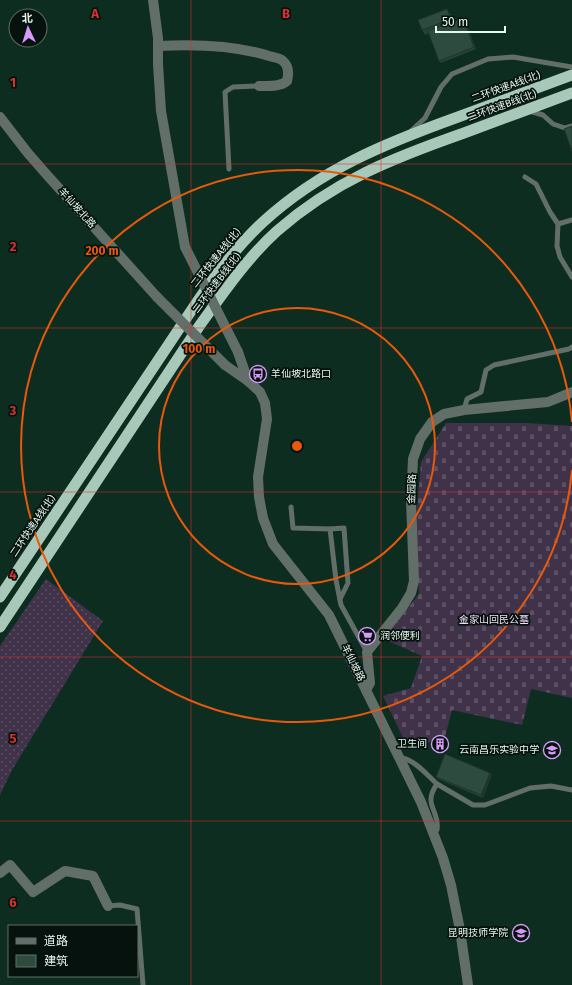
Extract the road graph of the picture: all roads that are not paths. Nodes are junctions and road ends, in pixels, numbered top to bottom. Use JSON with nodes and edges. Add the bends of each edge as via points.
{"nodes":[{"id":1,"x":153,"y":0,"type":"edge"},
{"id":2,"x":159,"y":46,"type":"junction"},
{"id":3,"x":572,"y":67,"type":"edge"},
{"id":4,"x":572,"y":75,"type":"edge"},
{"id":5,"x":259,"y":86,"type":"joint"},
{"id":6,"x":572,"y":93,"type":"edge"},
{"id":7,"x":520,"y":112,"type":"junction"},
{"id":8,"x":1,"y":122,"type":"edge"},
{"id":9,"x":572,"y":126,"type":"edge"},
{"id":10,"x":403,"y":137,"type":"junction"},
{"id":11,"x":229,"y":169,"type":"dead end"},
{"id":12,"x":525,"y":177,"type":"dead end"},
{"id":13,"x":572,"y":220,"type":"edge"},
{"id":14,"x":558,"y":224,"type":"junction"},
{"id":15,"x":572,"y":277,"type":"edge"},
{"id":16,"x":572,"y":347,"type":"edge"},
{"id":17,"x":225,"y":366,"type":"joint"},
{"id":18,"x":248,"y":381,"type":"junction"},
{"id":19,"x":572,"y":392,"type":"edge"},
{"id":20,"x":464,"y":410,"type":"junction"},
{"id":21,"x":291,"y":507,"type":"dead end"},
{"id":22,"x":330,"y":529,"type":"junction"},
{"id":23,"x":0,"y":598,"type":"edge"},
{"id":24,"x":340,"y":599,"type":"junction"},
{"id":25,"x":0,"y":627,"type":"edge"},
{"id":26,"x":367,"y":652,"type":"junction"},
{"id":27,"x":366,"y":690,"type":"junction"},
{"id":28,"x":399,"y":758,"type":"junction"},
{"id":29,"x":437,"y":784,"type":"junction"},
{"id":30,"x":572,"y":790,"type":"edge"},
{"id":31,"x":433,"y":832,"type":"junction"},
{"id":32,"x":0,"y":873,"type":"edge"},
{"id":33,"x":108,"y":906,"type":"joint"},
{"id":34,"x":142,"y":985,"type":"edge"},
{"id":35,"x":468,"y":985,"type":"edge"}],
"edges":[{"from":1,"to":2,"type":"street"},
{"from":2,"to":5,"type":"street","via":[[218,47],[254,52],[282,60],[288,71],[284,84]]},
{"from":2,"to":18,"type":"street","bridge":true,"via":[[161,111],[185,247],[238,352]]},
{"from":3,"to":10,"type":"lane","via":[[513,57],[488,59],[452,74],[441,87],[425,118]]},
{"from":4,"to":10,"type":"highway","name":"二环快速A线(北)"},
{"from":5,"to":11,"type":"lane","via":[[233,87],[225,92]]},
{"from":6,"to":7,"type":"highway","name":"二环快速B线(北)"},
{"from":7,"to":9,"type":"lane","via":[[532,111],[543,115],[553,124],[565,128]]},
{"from":7,"to":25,"type":"highway","name":"二环快速B线(北)","via":[[410,152],[367,171],[316,201],[260,247],[231,281],[200,325]]},
{"from":8,"to":17,"type":"street","name":"羊仙坡北路","bridge":true,"via":[[157,297]]},
{"from":10,"to":23,"type":"highway","name":"二环快速A线(北)","via":[[370,151],[309,186],[280,207],[245,240],[189,314]]},
{"from":12,"to":14,"type":"lane","via":[[536,184]]},
{"from":13,"to":14,"type":"lane"},
{"from":14,"to":15,"type":"lane","via":[[557,246],[560,257]]},
{"from":16,"to":20,"type":"lane","via":[[494,365],[486,370],[481,392],[468,399]]},
{"from":17,"to":18,"type":"street","name":"羊仙坡路"},
{"from":18,"to":27,"type":"street","name":"羊仙坡路","via":[[260,392],[265,403],[266,419],[258,477],[263,518],[273,544],[329,615]]},
{"from":19,"to":20,"type":"street","name":"金园路","via":[[548,402]]},
{"from":20,"to":26,"type":"street","name":"金园路","via":[[444,414],[432,422],[420,439],[413,460],[411,493],[414,581],[411,593],[402,608]]},
{"from":21,"to":22,"type":"lane","via":[[293,528]]},
{"from":22,"to":24,"type":"lane"},
{"from":22,"to":24,"type":"lane","via":[[344,528],[348,583]]},
{"from":24,"to":26,"type":"lane"},
{"from":26,"to":27,"type":"street","via":[[370,683]]},
{"from":27,"to":28,"type":"street","name":"羊仙坡路"},
{"from":28,"to":29,"type":"lane","via":[[413,762]]},
{"from":28,"to":31,"type":"street","name":"羊仙坡路"},
{"from":29,"to":30,"type":"lane","via":[[473,805],[485,805],[530,788],[551,786]]},
{"from":29,"to":31,"type":"lane","via":[[430,793],[438,823],[437,830]]},
{"from":31,"to":35,"type":"street","name":"羊仙坡路","via":[[451,885]]},
{"from":32,"to":33,"type":"street","via":[[10,865],[33,892],[65,871],[93,876]]},
{"from":33,"to":34,"type":"lane","via":[[120,905],[137,909]]}]}
